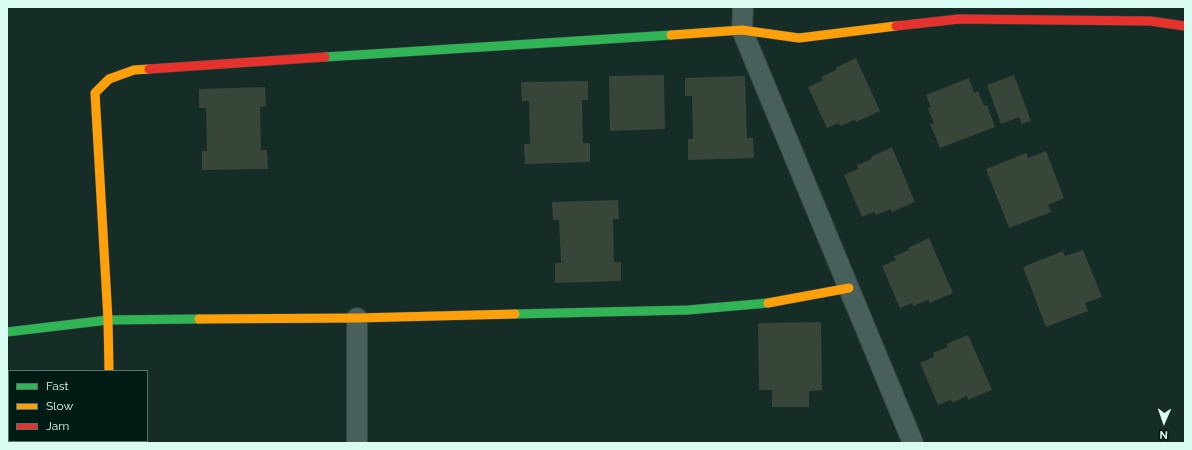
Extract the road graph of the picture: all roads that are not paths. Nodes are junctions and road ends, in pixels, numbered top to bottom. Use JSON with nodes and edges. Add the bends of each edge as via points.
{"nodes":[{"id":1,"x":742,"y":7,"type":"edge"},
{"id":2,"x":1185,"y":26,"type":"edge"},
{"id":3,"x":742,"y":30,"type":"junction"},
{"id":4,"x":849,"y":288,"type":"junction"},
{"id":5,"x":357,"y":318,"type":"junction"},
{"id":6,"x":108,"y":320,"type":"junction"},
{"id":7,"x":7,"y":332,"type":"edge"},
{"id":8,"x":109,"y":370,"type":"edge"},
{"id":9,"x":357,"y":443,"type":"edge"},
{"id":10,"x":913,"y":443,"type":"edge"}],
"edges":[{"from":1,"to":3,"type":"street"},
{"from":2,"to":3,"type":"street","via":[[1150,21],[959,20],[799,38]]},
{"from":3,"to":4,"type":"street"},
{"from":3,"to":6,"type":"street","via":[[134,70],[109,79],[95,93]]},
{"from":4,"to":5,"type":"street","via":[[769,303],[688,310]]},
{"from":4,"to":10,"type":"street"},
{"from":5,"to":6,"type":"street"},
{"from":5,"to":9,"type":"street"},
{"from":6,"to":7,"type":"street"},
{"from":6,"to":8,"type":"street"}]}
